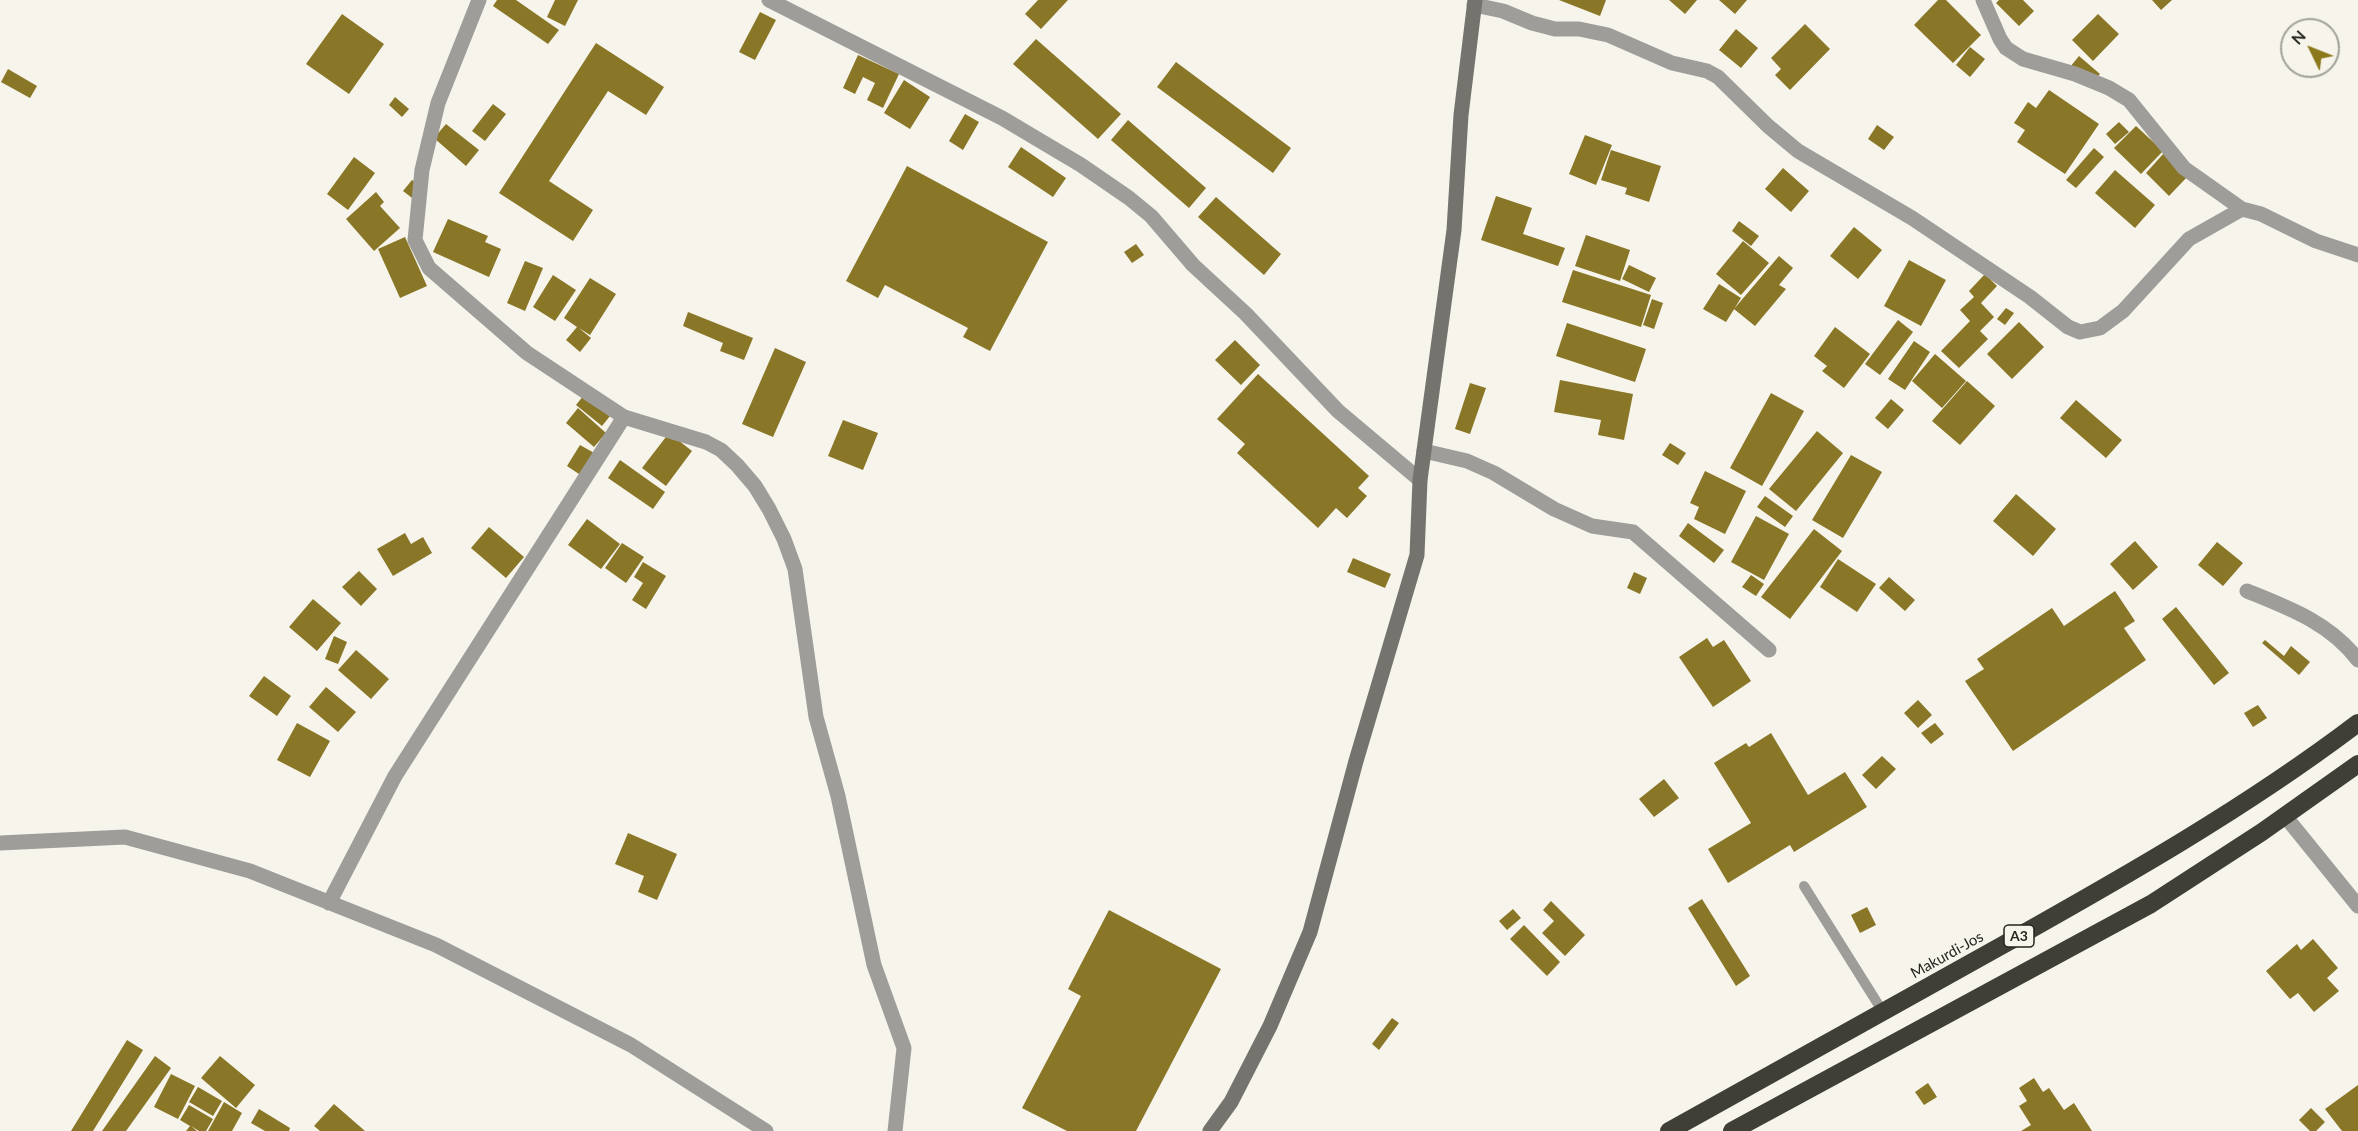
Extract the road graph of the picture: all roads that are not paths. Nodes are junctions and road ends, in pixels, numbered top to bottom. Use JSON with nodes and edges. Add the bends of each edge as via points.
{"nodes":[{"id":1,"x":479,"y":0,"type":"edge"},
{"id":2,"x":769,"y":0,"type":"edge"},
{"id":3,"x":1983,"y":0,"type":"edge"},
{"id":4,"x":1474,"y":3,"type":"edge"},
{"id":5,"x":2242,"y":209,"type":"junction"},
{"id":6,"x":2358,"y":255,"type":"edge"},
{"id":7,"x":624,"y":417,"type":"junction"},
{"id":8,"x":1424,"y":451,"type":"junction"},
{"id":9,"x":1420,"y":480,"type":"junction"},
{"id":10,"x":2247,"y":591,"type":"dead end"},
{"id":11,"x":1769,"y":650,"type":"dead end"},
{"id":12,"x":2358,"y":660,"type":"edge"},
{"id":13,"x":2358,"y":723,"type":"edge"},
{"id":14,"x":2358,"y":764,"type":"edge"},
{"id":15,"x":2285,"y":816,"type":"junction"},
{"id":16,"x":0,"y":843,"type":"edge"},
{"id":17,"x":1804,"y":886,"type":"dead end"},
{"id":18,"x":329,"y":903,"type":"junction"},
{"id":19,"x":2358,"y":906,"type":"edge"},
{"id":20,"x":1883,"y":1012,"type":"junction"},
{"id":21,"x":766,"y":1131,"type":"edge"},
{"id":22,"x":895,"y":1131,"type":"edge"},
{"id":23,"x":1210,"y":1131,"type":"edge"},
{"id":24,"x":1669,"y":1131,"type":"edge"},
{"id":25,"x":1732,"y":1131,"type":"edge"}],
"edges":[{"from":1,"to":7,"type":"street","via":[[438,103],[422,170],[415,240],[429,268],[499,331]]},
{"from":2,"to":9,"type":"street","via":[[1002,118],[1129,198],[1151,216],[1193,265],[1246,314],[1338,411]]},
{"from":3,"to":5,"type":"street","via":[[2006,48],[2023,59],[2075,74],[2129,100],[2184,168]]},
{"from":4,"to":5,"type":"street","via":[[1532,23],[1608,35],[1672,63],[1707,71],[1798,151],[1912,218],[2080,332],[2100,328],[2123,311],[2189,239]]},
{"from":4,"to":8,"type":"street","via":[[1461,115],[1454,230]]},
{"from":5,"to":6,"type":"street"},
{"from":7,"to":18,"type":"street","via":[[395,776]]},
{"from":7,"to":22,"type":"street","via":[[721,450],[755,486],[784,538],[795,569],[816,717],[838,796],[874,965],[904,1048]]},
{"from":8,"to":9,"type":"street"},
{"from":8,"to":11,"type":"street","via":[[1467,461],[1494,473],[1554,509],[1592,526],[1633,532]]},
{"from":9,"to":23,"type":"street","via":[[1418,555],[1310,932],[1270,1026],[1231,1102]]},
{"from":10,"to":12,"type":"street","via":[[2294,609],[2324,627]]},
{"from":13,"to":20,"type":"highway","name":"Makurdi-Jos","number":"A3","via":[[2222,817],[2110,885]]},
{"from":14,"to":15,"type":"highway","number":"A3"},
{"from":15,"to":19,"type":"street"},
{"from":15,"to":25,"type":"highway","number":"A3","via":[[2151,904]]},
{"from":16,"to":18,"type":"street","via":[[125,837],[250,872]]},
{"from":17,"to":20,"type":"lane"},
{"from":18,"to":21,"type":"street","via":[[436,945],[631,1045]]},
{"from":20,"to":24,"type":"highway","name":"Makurdi-Jos","number":"A3"}]}
